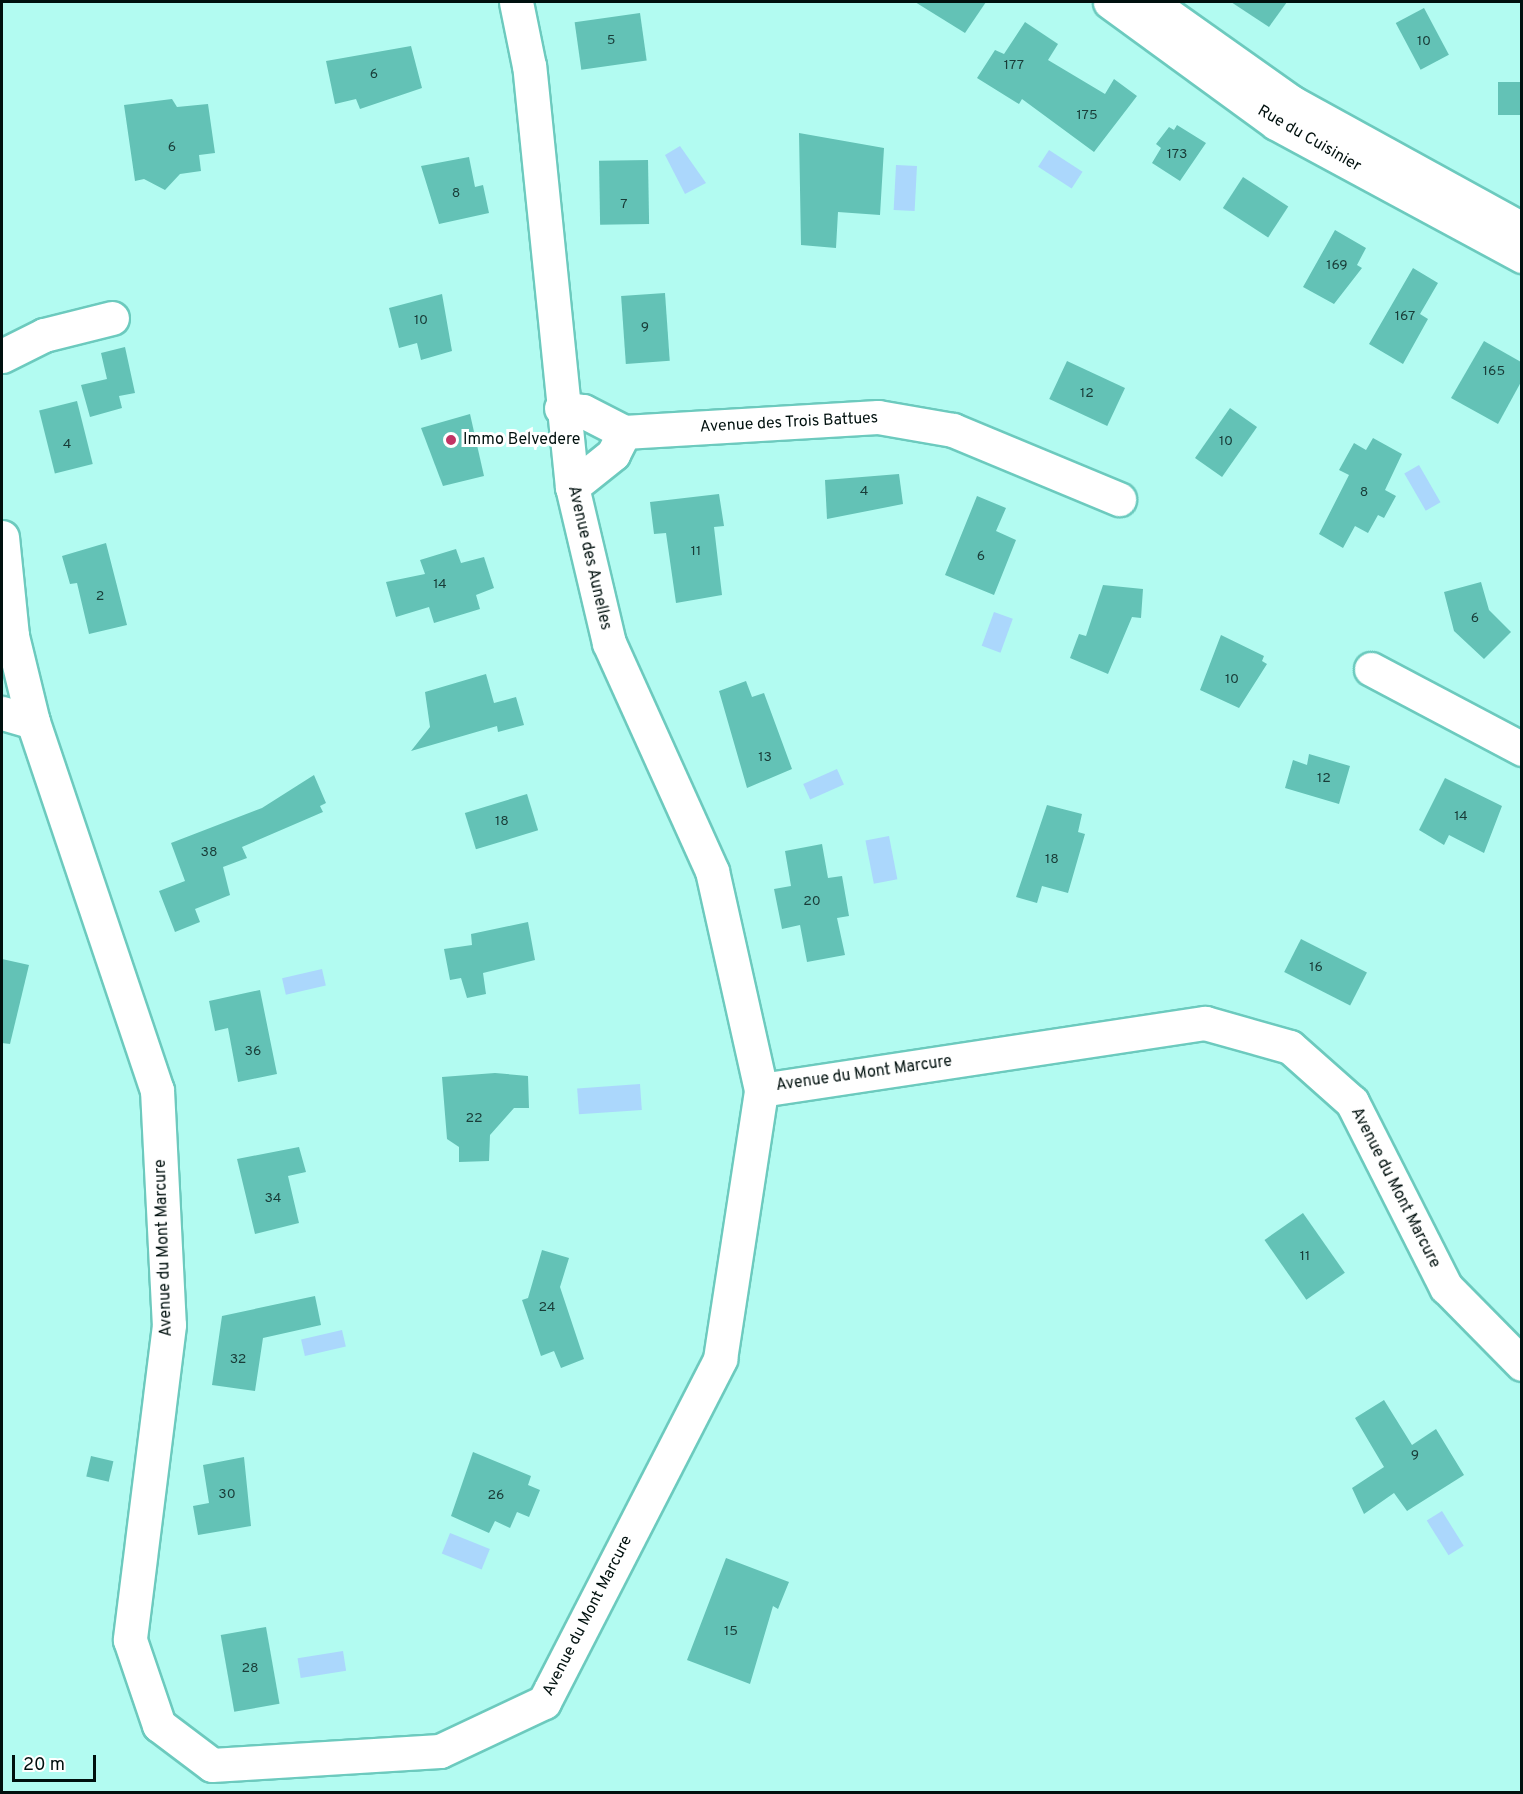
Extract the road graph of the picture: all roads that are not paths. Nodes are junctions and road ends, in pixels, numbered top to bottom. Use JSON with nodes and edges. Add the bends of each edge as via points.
{"nodes":[{"id":1,"x":516,"y":2,"type":"edge"},
{"id":2,"x":1110,"y":2,"type":"edge"},
{"id":3,"x":1150,"y":2,"type":"edge"},
{"id":4,"x":1521,"y":229,"type":"edge"},
{"id":5,"x":1521,"y":256,"type":"edge"},
{"id":6,"x":112,"y":318,"type":"dead end"},
{"id":7,"x":2,"y":356,"type":"edge"},
{"id":8,"x":561,"y":408,"type":"junction"},
{"id":9,"x":624,"y":432,"type":"junction"},
{"id":10,"x":572,"y":487,"type":"junction"},
{"id":11,"x":1119,"y":499,"type":"dead end"},
{"id":12,"x":2,"y":537,"type":"edge"},
{"id":13,"x":7,"y":641,"type":"edge"},
{"id":14,"x":1371,"y":669,"type":"dead end"},
{"id":15,"x":2,"y":713,"type":"edge"},
{"id":16,"x":33,"y":722,"type":"junction"},
{"id":17,"x":1521,"y":749,"type":"edge"},
{"id":18,"x":760,"y":1090,"type":"junction"},
{"id":19,"x":1521,"y":1364,"type":"edge"}],
"edges":[{"from":1,"to":8,"type":"street","name":"Avenue des Aunelles","via":[[529,66]]},
{"from":2,"to":5,"type":"street","name":"Rue du Cuisinier","via":[[1276,123]]},
{"from":3,"to":4,"type":"street","name":"Rue du Cuisinier","via":[[1291,102]]},
{"from":6,"to":7,"type":"street","via":[[44,335]]},
{"from":8,"to":9,"type":"street","via":[[583,411]]},
{"from":8,"to":10,"type":"street","name":"Avenue des Aunelles"},
{"from":9,"to":10,"type":"street","via":[[613,454]]},
{"from":9,"to":11,"type":"street","name":"Avenue des Trois Battues","via":[[878,417],[953,430]]},
{"from":10,"to":18,"type":"street","name":"Avenue des Aunelles","via":[[609,643],[712,871]]},
{"from":12,"to":13,"type":"street","name":"Avenue du Mont Marcure"},
{"from":13,"to":16,"type":"street","name":"Avenue du Mont Marcure"},
{"from":14,"to":17,"type":"street"},
{"from":15,"to":16,"type":"street"},
{"from":16,"to":18,"type":"street","name":"Avenue du Mont Marcure","via":[[157,1090],[169,1325],[130,1640],[159,1725],[212,1765],[440,1751],[544,1702],[720,1359]]},
{"from":18,"to":19,"type":"street","name":"Avenue du Mont Marcure","via":[[1205,1023],[1290,1047],[1352,1102],[1446,1287]]}]}
